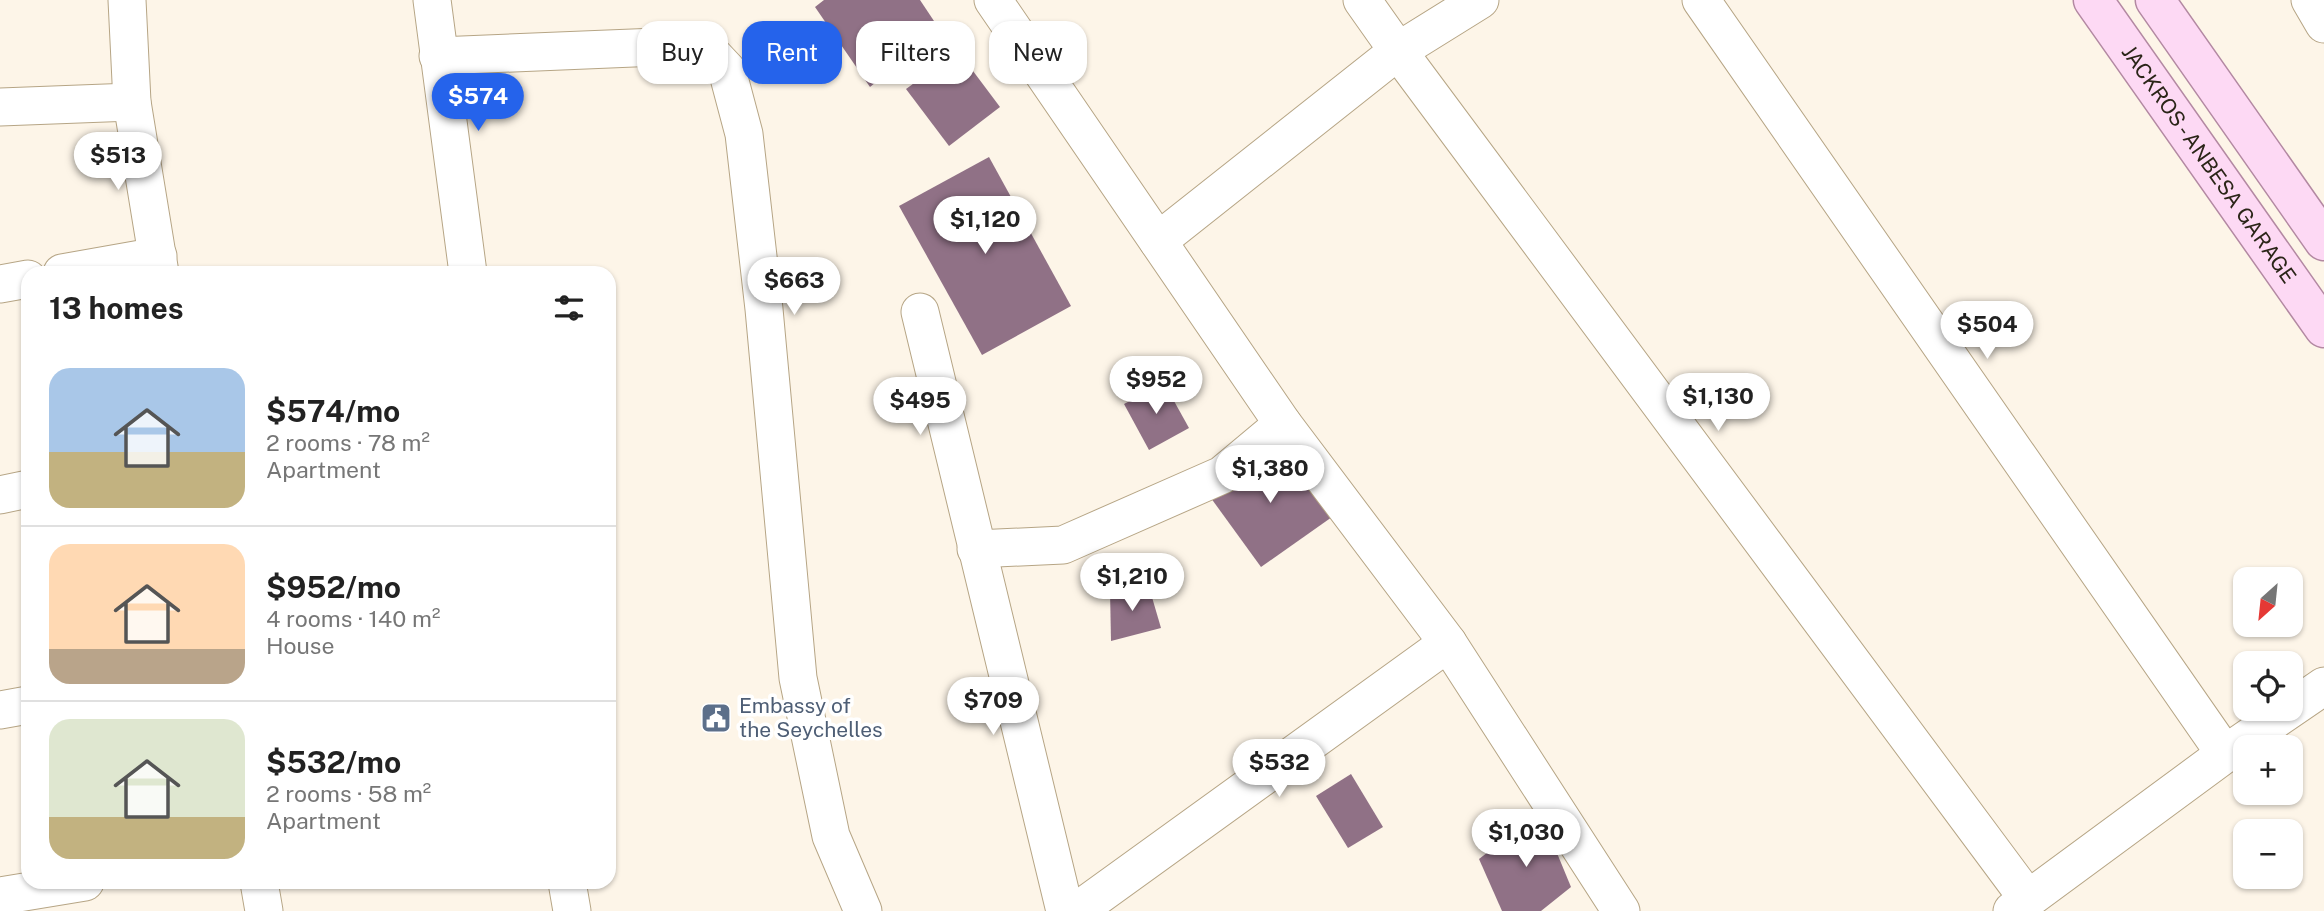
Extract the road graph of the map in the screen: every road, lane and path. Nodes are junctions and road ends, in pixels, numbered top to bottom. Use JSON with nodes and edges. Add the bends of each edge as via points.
{"nodes":[{"id":1,"x":127,"y":0,"type":"edge"},
{"id":2,"x":432,"y":0,"type":"edge"},
{"id":3,"x":993,"y":0,"type":"edge"},
{"id":4,"x":1363,"y":0,"type":"edge"},
{"id":5,"x":1480,"y":0,"type":"edge"},
{"id":6,"x":1701,"y":0,"type":"edge"},
{"id":7,"x":2093,"y":0,"type":"edge"},
{"id":8,"x":2155,"y":0,"type":"edge"},
{"id":9,"x":2310,"y":0,"type":"edge"},
{"id":10,"x":2324,"y":24,"type":"edge"},
{"id":11,"x":1398,"y":51,"type":"junction"},
{"id":12,"x":438,"y":56,"type":"junction"},
{"id":13,"x":132,"y":102,"type":"junction"},
{"id":14,"x":0,"y":107,"type":"edge"},
{"id":15,"x":2246,"y":128,"type":"junction"},
{"id":16,"x":2206,"y":158,"type":"junction"},
{"id":17,"x":1158,"y":241,"type":"junction"},
{"id":18,"x":2324,"y":241,"type":"edge"},
{"id":19,"x":159,"y":264,"type":"edge"},
{"id":20,"x":137,"y":266,"type":"edge"},
{"id":21,"x":467,"y":266,"type":"edge"},
{"id":22,"x":21,"y":280,"type":"edge"},
{"id":23,"x":0,"y":284,"type":"edge"},
{"id":24,"x":920,"y":312,"type":"dead end"},
{"id":25,"x":2324,"y":328,"type":"edge"},
{"id":26,"x":1283,"y":424,"type":"junction"},
{"id":27,"x":21,"y":490,"type":"edge"},
{"id":28,"x":0,"y":495,"type":"edge"},
{"id":29,"x":976,"y":549,"type":"junction"},
{"id":30,"x":1448,"y":643,"type":"junction"},
{"id":31,"x":2324,"y":686,"type":"edge"},
{"id":32,"x":21,"y":706,"type":"edge"},
{"id":33,"x":0,"y":710,"type":"edge"},
{"id":34,"x":2225,"y":754,"type":"junction"},
{"id":35,"x":45,"y":889,"type":"edge"},
{"id":36,"x":260,"y":889,"type":"edge"},
{"id":37,"x":568,"y":889,"type":"edge"},
{"id":38,"x":0,"y":897,"type":"edge"},
{"id":39,"x":2020,"y":905,"type":"edge"},
{"id":40,"x":264,"y":911,"type":"edge"},
{"id":41,"x":572,"y":911,"type":"edge"},
{"id":42,"x":863,"y":911,"type":"edge"},
{"id":43,"x":1065,"y":911,"type":"edge"},
{"id":44,"x":1077,"y":911,"type":"edge"},
{"id":45,"x":1621,"y":911,"type":"edge"}],
"edges":[{"from":1,"to":13,"type":"street"},
{"from":2,"to":12,"type":"street"},
{"from":3,"to":17,"type":"street"},
{"from":4,"to":11,"type":"street"},
{"from":5,"to":11,"type":"street"},
{"from":6,"to":34,"type":"street"},
{"from":7,"to":16,"type":"main road","name":"JACKROS - ANBESA GARAGE"},
{"from":8,"to":15,"type":"main road"},
{"from":9,"to":10,"type":"street"},
{"from":11,"to":17,"type":"street"},
{"from":11,"to":39,"type":"street"},
{"from":12,"to":21,"type":"street"},
{"from":12,"to":42,"type":"street","via":[[682,46],[711,53],[727,70],[744,134],[798,678],[831,836]]},
{"from":13,"to":14,"type":"street"},
{"from":13,"to":19,"type":"street"},
{"from":15,"to":16,"type":"main road"},
{"from":15,"to":18,"type":"main road"},
{"from":16,"to":25,"type":"main road","name":"JACKROS - ANBESA GARAGE"},
{"from":17,"to":26,"type":"street"},
{"from":19,"to":20,"type":"street"},
{"from":22,"to":23,"type":"street"},
{"from":24,"to":29,"type":"street"},
{"from":26,"to":29,"type":"street","via":[[1222,475],[1063,545]]},
{"from":26,"to":30,"type":"street"},
{"from":27,"to":28,"type":"street"},
{"from":29,"to":43,"type":"street"},
{"from":30,"to":44,"type":"street"},
{"from":30,"to":45,"type":"street"},
{"from":31,"to":34,"type":"street"},
{"from":32,"to":33,"type":"street"},
{"from":34,"to":39,"type":"street"},
{"from":35,"to":38,"type":"street"},
{"from":36,"to":40,"type":"street"},
{"from":37,"to":41,"type":"street"}]}
